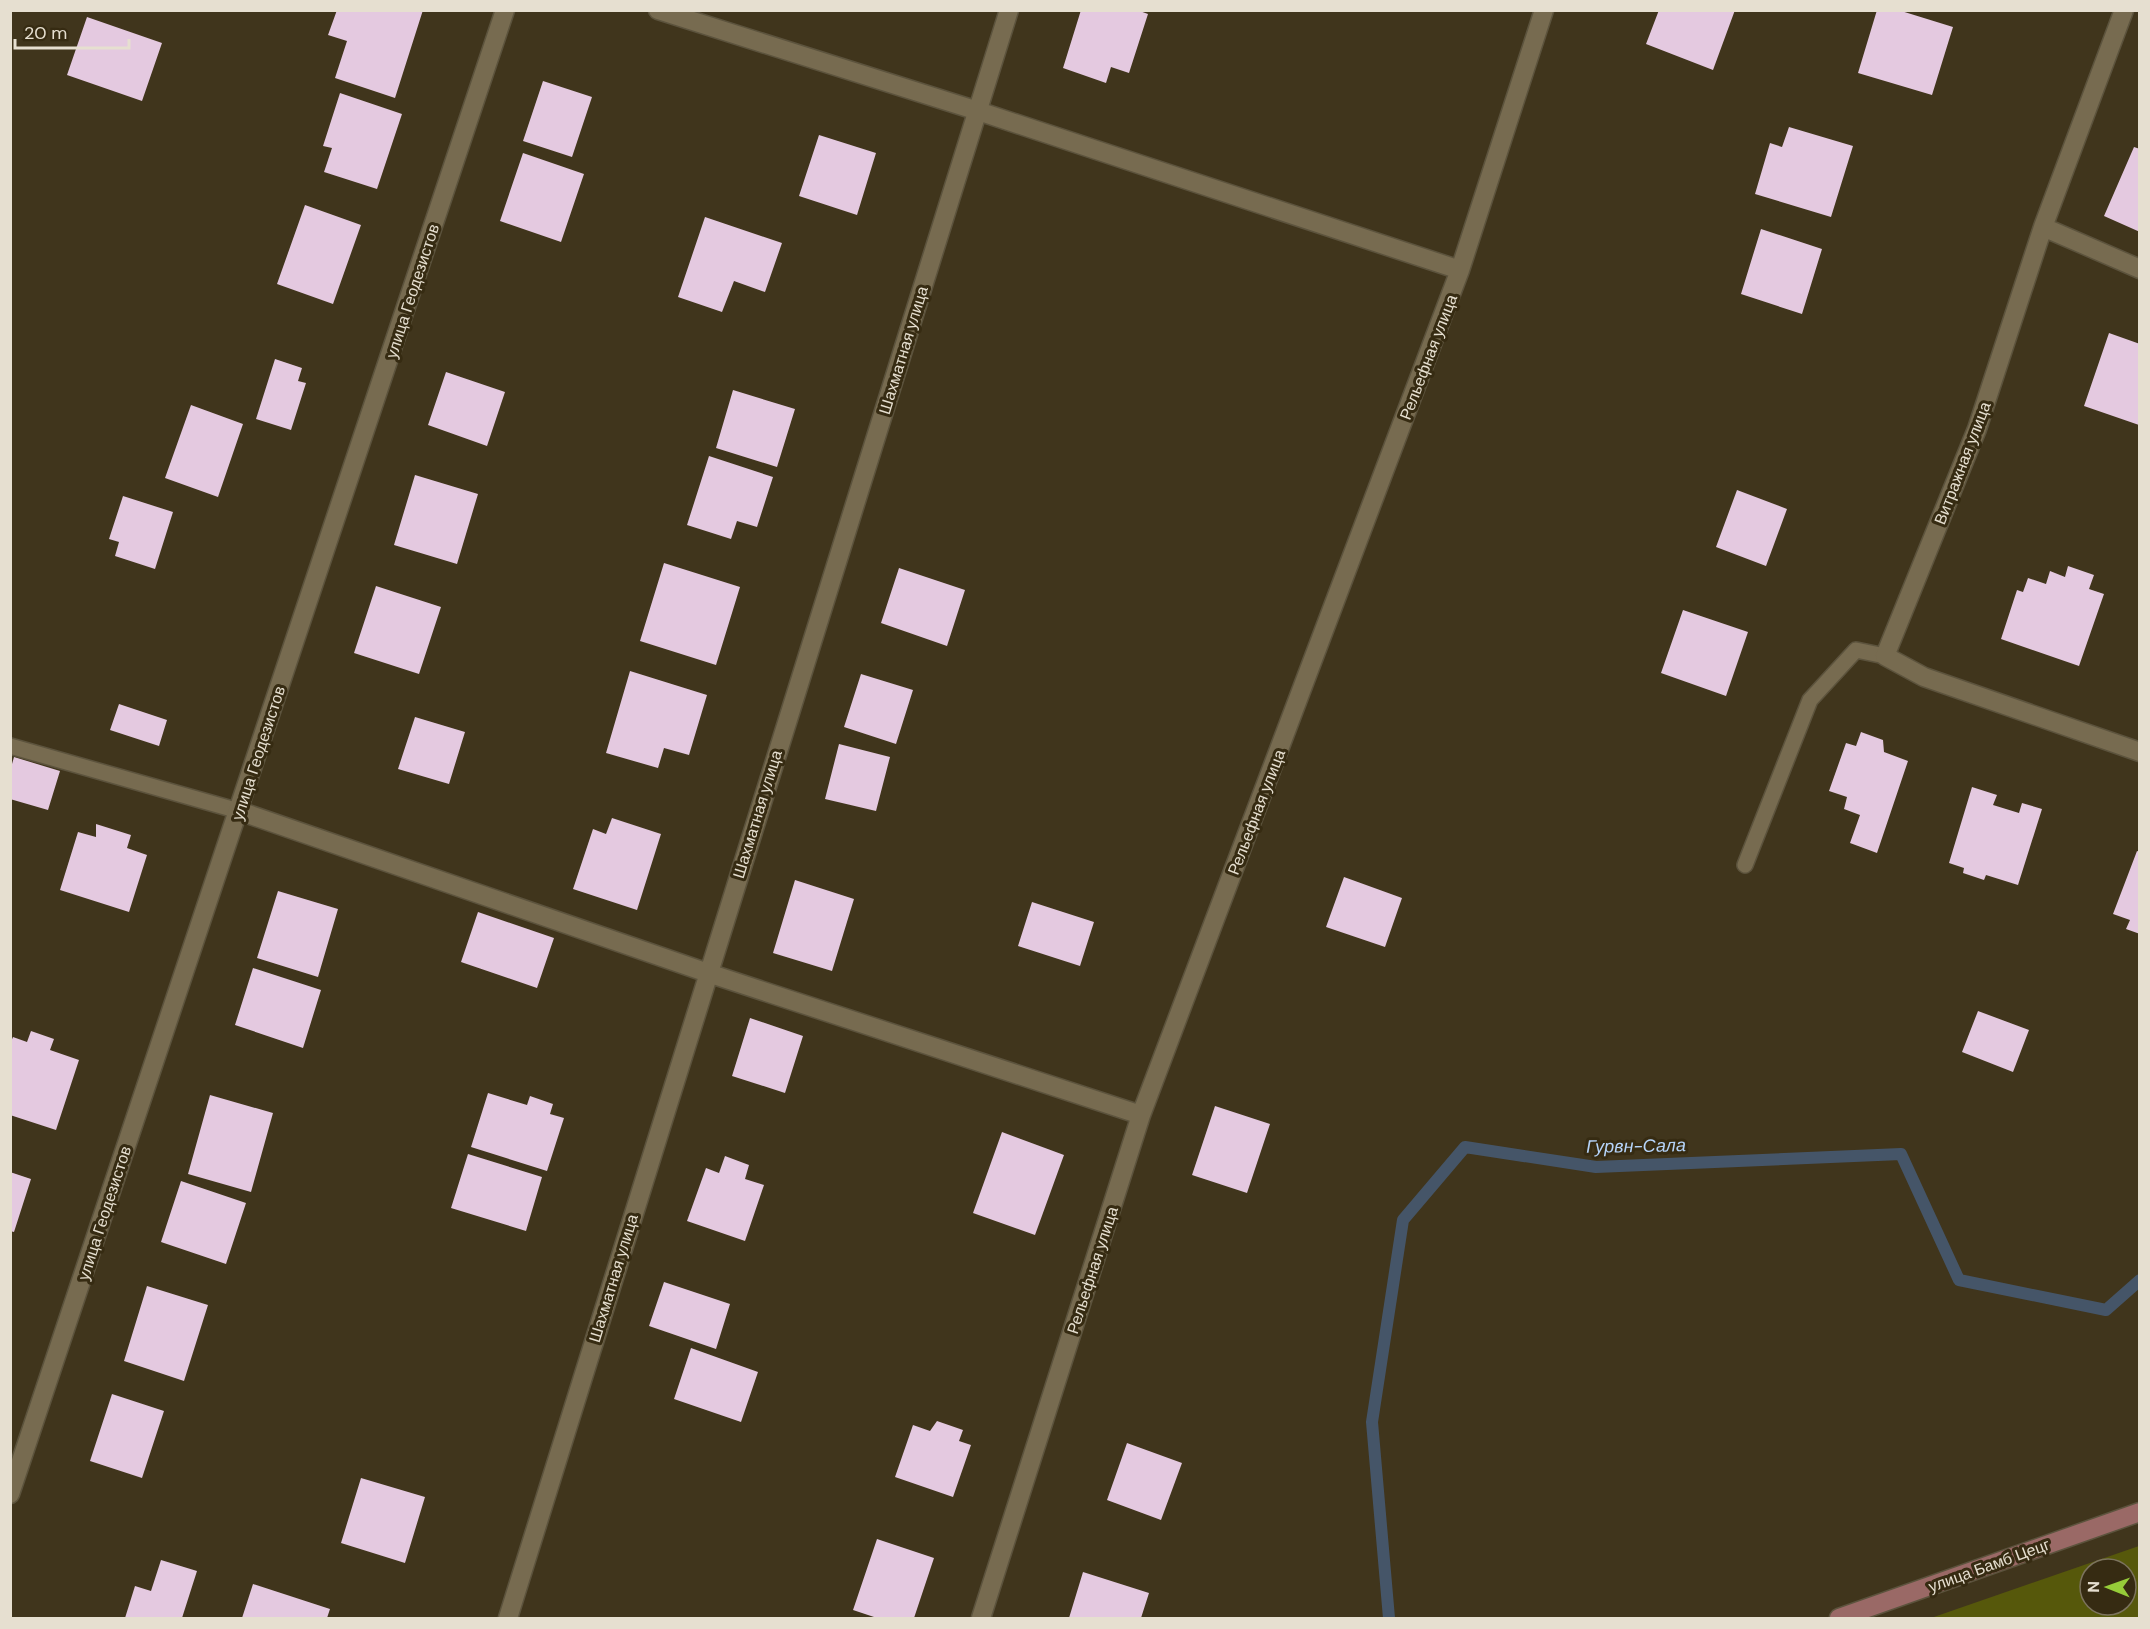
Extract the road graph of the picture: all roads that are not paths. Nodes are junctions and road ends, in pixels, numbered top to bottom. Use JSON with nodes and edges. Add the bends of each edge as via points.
{"nodes":[{"id":1,"x":505,"y":10,"type":"edge"},
{"id":2,"x":658,"y":10,"type":"edge"},
{"id":3,"x":1010,"y":10,"type":"edge"},
{"id":4,"x":1544,"y":10,"type":"edge"},
{"id":5,"x":2124,"y":10,"type":"edge"},
{"id":6,"x":978,"y":111,"type":"junction"},
{"id":7,"x":2043,"y":227,"type":"junction"},
{"id":8,"x":2139,"y":269,"type":"edge"},
{"id":9,"x":1461,"y":270,"type":"junction"},
{"id":10,"x":1885,"y":656,"type":"junction"},
{"id":11,"x":10,"y":746,"type":"edge"},
{"id":12,"x":2139,"y":752,"type":"edge"},
{"id":13,"x":239,"y":811,"type":"junction"},
{"id":14,"x":1745,"y":865,"type":"dead end"},
{"id":15,"x":708,"y":973,"type":"junction"},
{"id":16,"x":1141,"y":1115,"type":"junction"},
{"id":17,"x":10,"y":1494,"type":"edge"},
{"id":18,"x":2139,"y":1512,"type":"edge"},
{"id":19,"x":508,"y":1618,"type":"edge"},
{"id":20,"x":981,"y":1618,"type":"edge"},
{"id":21,"x":1839,"y":1618,"type":"edge"}],
"edges":[{"from":1,"to":13,"type":"street","name":"улица Геодезистов"},
{"from":2,"to":6,"type":"street"},
{"from":3,"to":6,"type":"street","name":"Шахматная улица"},
{"from":4,"to":9,"type":"street","name":"Рельефная улица"},
{"from":5,"to":7,"type":"street","name":"Витражная улица"},
{"from":6,"to":9,"type":"street"},
{"from":6,"to":15,"type":"street","name":"Шахматная улица"},
{"from":7,"to":8,"type":"street"},
{"from":7,"to":10,"type":"street","name":"Витражная улица","via":[[1977,429]]},
{"from":9,"to":16,"type":"street","name":"Рельефная улица"},
{"from":10,"to":12,"type":"street","via":[[1924,677]]},
{"from":10,"to":14,"type":"lane","via":[[1856,650],[1810,700]]},
{"from":11,"to":13,"type":"lane"},
{"from":13,"to":15,"type":"street"},
{"from":13,"to":17,"type":"street","name":"улица Геодезистов"},
{"from":15,"to":16,"type":"street"},
{"from":15,"to":19,"type":"street","name":"Шахматная улица"},
{"from":16,"to":20,"type":"street","name":"Рельефная улица"},
{"from":18,"to":21,"type":"main road","name":"улица Бамб Цецг"}]}
